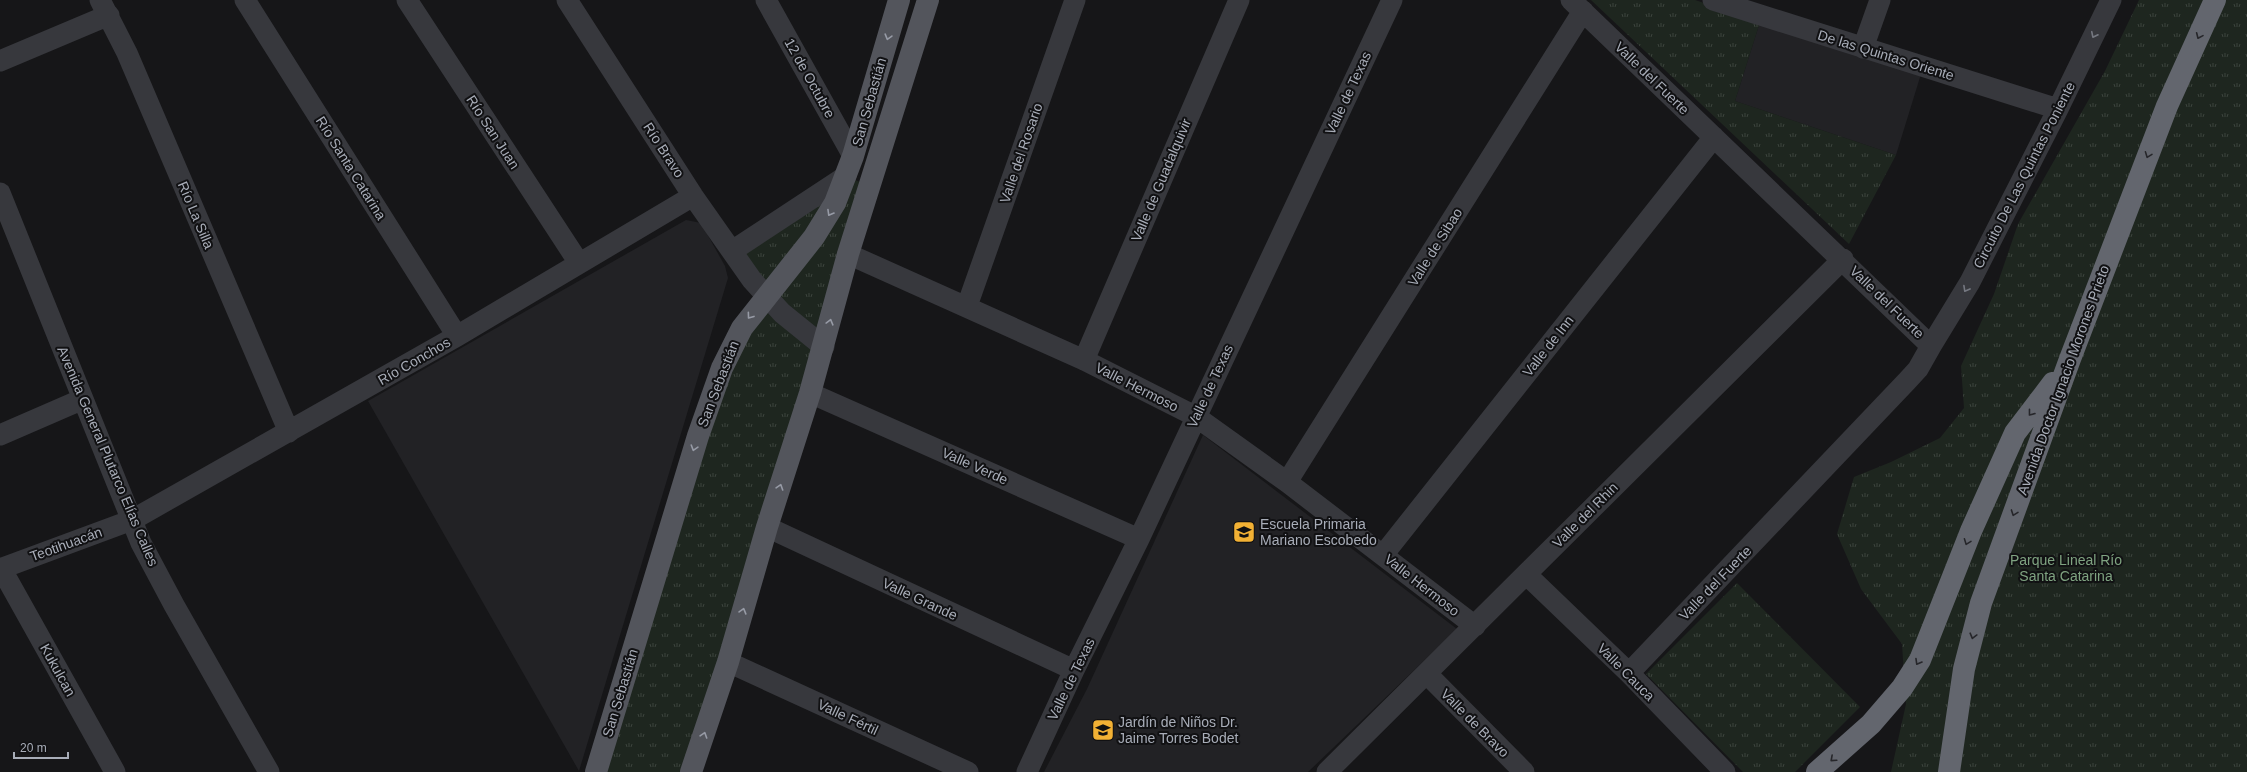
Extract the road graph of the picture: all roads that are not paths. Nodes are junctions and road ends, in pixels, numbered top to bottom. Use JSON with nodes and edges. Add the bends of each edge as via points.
{"nodes":[{"id":1,"x":245,"y":0,"type":"edge"},
{"id":2,"x":407,"y":0,"type":"edge"},
{"id":3,"x":567,"y":0,"type":"edge"},
{"id":4,"x":766,"y":0,"type":"edge"},
{"id":5,"x":899,"y":0,"type":"edge"},
{"id":6,"x":928,"y":0,"type":"edge"},
{"id":7,"x":1075,"y":0,"type":"edge"},
{"id":8,"x":1239,"y":0,"type":"edge"},
{"id":9,"x":1392,"y":0,"type":"edge"},
{"id":10,"x":1713,"y":0,"type":"edge"},
{"id":11,"x":1880,"y":0,"type":"edge"},
{"id":12,"x":2110,"y":0,"type":"edge"},
{"id":13,"x":2215,"y":0,"type":"edge"},
{"id":14,"x":1577,"y":6,"type":"edge"},
{"id":15,"x":105,"y":8,"type":"edge"},
{"id":16,"x":1863,"y":48,"type":"junction"},
{"id":17,"x":0,"y":62,"type":"edge"},
{"id":18,"x":2058,"y":109,"type":"junction"},
{"id":19,"x":1714,"y":137,"type":"junction"},
{"id":20,"x":850,"y":166,"type":"junction"},
{"id":21,"x":0,"y":193,"type":"edge"},
{"id":22,"x":693,"y":196,"type":"junction"},
{"id":23,"x":732,"y":251,"type":"junction"},
{"id":24,"x":848,"y":254,"type":"junction"},
{"id":25,"x":1843,"y":259,"type":"junction"},
{"id":26,"x":579,"y":263,"type":"junction"},
{"id":27,"x":766,"y":296,"type":"junction"},
{"id":28,"x":967,"y":306,"type":"junction"},
{"id":29,"x":457,"y":336,"type":"junction"},
{"id":30,"x":1931,"y":346,"type":"junction"},
{"id":31,"x":824,"y":347,"type":"junction"},
{"id":32,"x":2070,"y":359,"type":"junction"},
{"id":33,"x":1084,"y":360,"type":"junction"},
{"id":34,"x":810,"y":393,"type":"junction"},
{"id":35,"x":83,"y":399,"type":"junction"},
{"id":36,"x":1195,"y":416,"type":"junction"},
{"id":37,"x":289,"y":432,"type":"junction"},
{"id":38,"x":0,"y":435,"type":"edge"},
{"id":39,"x":1287,"y":482,"type":"junction"},
{"id":40,"x":132,"y":520,"type":"junction"},
{"id":41,"x":767,"y":527,"type":"junction"},
{"id":42,"x":1139,"y":539,"type":"junction"},
{"id":43,"x":1383,"y":555,"type":"junction"},
{"id":44,"x":0,"y":568,"type":"edge"},
{"id":45,"x":1526,"y":574,"type":"junction"},
{"id":46,"x":1475,"y":626,"type":"junction"},
{"id":47,"x":728,"y":662,"type":"junction"},
{"id":48,"x":1074,"y":670,"type":"junction"},
{"id":49,"x":1628,"y":673,"type":"junction"},
{"id":50,"x":1427,"y":674,"type":"junction"},
{"id":51,"x":115,"y":772,"type":"edge"},
{"id":52,"x":269,"y":772,"type":"edge"},
{"id":53,"x":596,"y":772,"type":"edge"},
{"id":54,"x":691,"y":772,"type":"edge"},
{"id":55,"x":968,"y":772,"type":"edge"},
{"id":56,"x":1027,"y":772,"type":"edge"},
{"id":57,"x":1327,"y":772,"type":"edge"},
{"id":58,"x":1524,"y":772,"type":"edge"},
{"id":59,"x":1725,"y":772,"type":"edge"},
{"id":60,"x":1818,"y":772,"type":"edge"},
{"id":61,"x":1949,"y":772,"type":"edge"}],
"edges":[{"from":1,"to":29,"type":"street","name":"Río Santa Catarina"},
{"from":2,"to":26,"type":"street","name":"Río San Juan"},
{"from":3,"to":22,"type":"street","name":"Río Bravo"},
{"from":4,"to":20,"type":"street","name":"12 de Octubre"},
{"from":5,"to":20,"type":"main road","name":"San Sebastián","one_way":true},
{"from":6,"to":24,"type":"main road","name":"San Sebastián"},
{"from":7,"to":28,"type":"street","name":"Valle del Rosario"},
{"from":8,"to":33,"type":"street","name":"Valle de Guadalquivir"},
{"from":9,"to":36,"type":"street","name":"Valle de Texas"},
{"from":10,"to":16,"type":"street","name":"De las Quintas Oriente"},
{"from":11,"to":16,"type":"street"},
{"from":12,"to":18,"type":"street","name":"Circuito De Las Quintas Poniente","one_way":true},
{"from":13,"to":32,"type":"highway","name":"Avenida Doctor Ignacio Morones Prieto","one_way":true,"via":[[2167,106]]},
{"from":14,"to":19,"type":"street","name":"Valle del Fuerte"},
{"from":14,"to":39,"type":"street","name":"Valle de Sibao"},
{"from":15,"to":17,"type":"street"},
{"from":15,"to":37,"type":"street","name":"Río La Silla","via":[[127,53]]},
{"from":16,"to":18,"type":"street","name":"De las Quintas Oriente"},
{"from":18,"to":30,"type":"street","name":"Circuito De Las Quintas Poniente","one_way":true,"via":[[1970,282]]},
{"from":19,"to":25,"type":"street","name":"Valle del Fuerte"},
{"from":19,"to":43,"type":"street","name":"Valle de Inn"},
{"from":20,"to":23,"type":"street"},
{"from":20,"to":27,"type":"main road","name":"San Sebastián","one_way":true,"via":[[826,221]]},
{"from":21,"to":35,"type":"street","name":"Avenida General Plutarco Elías Calles"},
{"from":22,"to":23,"type":"street","name":"Río Bravo"},
{"from":22,"to":26,"type":"street","name":"Río Conchos"},
{"from":23,"to":27,"type":"street","name":"Río Bravo"},
{"from":24,"to":28,"type":"street","name":"Valle Hermoso"},
{"from":31,"to":24,"type":"main road","name":"San Sebastián","one_way":true},
{"from":25,"to":30,"type":"street","name":"Valle del Fuerte"},
{"from":25,"to":45,"type":"street","name":"Valle del Rhin"},
{"from":26,"to":29,"type":"street","name":"Río Conchos"},
{"from":27,"to":31,"type":"street","name":"Río Bravo","via":[[782,313]]},
{"from":27,"to":53,"type":"main road","name":"San Sebastián","one_way":true,"via":[[731,346],[712,395]]},
{"from":28,"to":33,"type":"street","name":"Valle Hermoso"},
{"from":29,"to":37,"type":"street","name":"Río Conchos"},
{"from":30,"to":49,"type":"street","name":"Valle del Fuerte","via":[[1907,381]]},
{"from":31,"to":34,"type":"main road","name":"San Sebastián"},
{"from":32,"to":60,"type":"highway","one_way":true,"via":[[2015,433],[1971,532],[1920,660],[1902,688],[1871,724]]},
{"from":32,"to":61,"type":"highway","name":"Avenida Doctor Ignacio Morones Prieto","one_way":true,"via":[[1981,603],[1964,669]]},
{"from":33,"to":36,"type":"street","name":"Valle Hermoso"},
{"from":41,"to":34,"type":"main road","name":"San Sebastián","one_way":true},
{"from":34,"to":42,"type":"street","name":"Valle Verde"},
{"from":35,"to":38,"type":"street"},
{"from":35,"to":40,"type":"street","name":"Avenida General Plutarco Elías Calles"},
{"from":36,"to":39,"type":"street","name":"Valle Hermoso"},
{"from":36,"to":42,"type":"street","name":"Valle de Texas"},
{"from":37,"to":40,"type":"street","name":"Río Conchos"},
{"from":39,"to":43,"type":"street","name":"Valle Hermoso"},
{"from":40,"to":44,"type":"street","name":"Teotihuacán"},
{"from":40,"to":52,"type":"street","name":"Avenida General Plutarco Elías Calles","via":[[163,585]]},
{"from":47,"to":41,"type":"main road","name":"San Sebastián","one_way":true},
{"from":41,"to":48,"type":"street","name":"Valle Grande"},
{"from":42,"to":48,"type":"street","name":"Valle de Texas"},
{"from":43,"to":46,"type":"street","name":"Valle Hermoso"},
{"from":44,"to":51,"type":"street","name":"Kukulcan"},
{"from":45,"to":46,"type":"street","name":"Valle del Rhin"},
{"from":45,"to":49,"type":"street","name":"Valle Cauca"},
{"from":46,"to":50,"type":"street","name":"Valle del Rhin"},
{"from":54,"to":47,"type":"main road","name":"San Sebastián","one_way":true},
{"from":47,"to":55,"type":"street","name":"Valle Fértil"},
{"from":48,"to":56,"type":"street","name":"Valle de Texas"},
{"from":49,"to":59,"type":"street","name":"Valle Cauca"},
{"from":50,"to":57,"type":"street","name":"Valle del Rhin"},
{"from":50,"to":58,"type":"street","name":"Valle de Bravo"}]}
